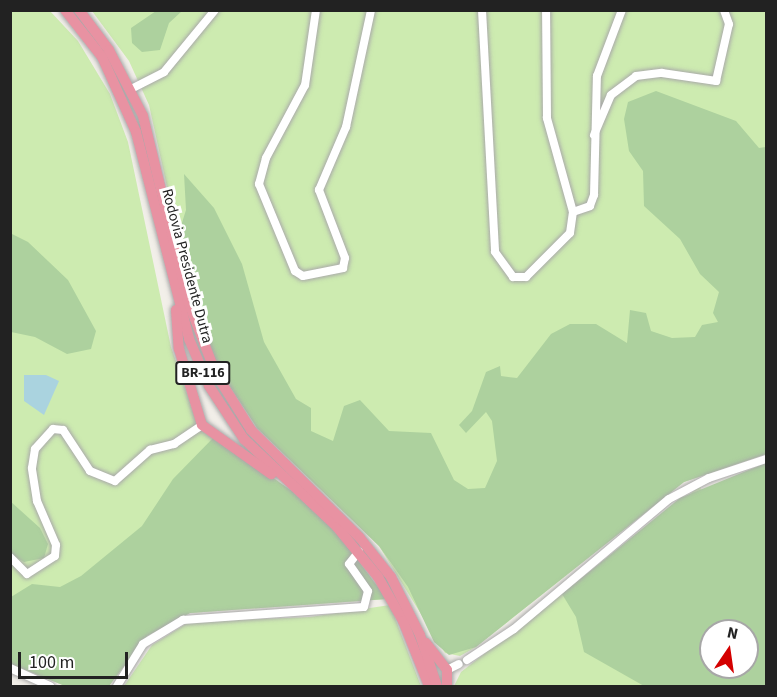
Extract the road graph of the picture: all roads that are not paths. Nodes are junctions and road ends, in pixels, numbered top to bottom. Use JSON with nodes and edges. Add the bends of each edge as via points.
{"nodes":[{"id":1,"x":65,"y":10,"type":"edge"},
{"id":2,"x":79,"y":10,"type":"edge"},
{"id":3,"x":215,"y":10,"type":"edge"},
{"id":4,"x":316,"y":10,"type":"edge"},
{"id":5,"x":371,"y":10,"type":"edge"},
{"id":6,"x":482,"y":10,"type":"edge"},
{"id":7,"x":546,"y":10,"type":"edge"},
{"id":8,"x":622,"y":10,"type":"edge"},
{"id":9,"x":724,"y":10,"type":"edge"},
{"id":10,"x":131,"y":89,"type":"junction"},
{"id":11,"x":594,"y":135,"type":"junction"},
{"id":12,"x":573,"y":212,"type":"junction"},
{"id":13,"x":174,"y":283,"type":"junction"},
{"id":14,"x":202,"y":425,"type":"junction"},
{"id":15,"x":766,"y":459,"type":"edge"},
{"id":16,"x":299,"y":490,"type":"junction"},
{"id":17,"x":359,"y":551,"type":"junction"},
{"id":18,"x":10,"y":557,"type":"edge"},
{"id":19,"x":420,"y":635,"type":"junction"},
{"id":20,"x":10,"y":668,"type":"edge"},
{"id":21,"x":447,"y":670,"type":"junction"},
{"id":22,"x":50,"y":687,"type":"edge"},
{"id":23,"x":117,"y":687,"type":"edge"},
{"id":24,"x":429,"y":687,"type":"edge"},
{"id":25,"x":437,"y":687,"type":"edge"},
{"id":26,"x":447,"y":687,"type":"edge"}],
"edges":[{"from":1,"to":13,"type":"highway","name":"Rodovia Presidente Dutra","number":"BR-116","via":[[121,93],[136,132]]},
{"from":2,"to":10,"type":"highway","name":"Rodovia Presidente Dutra","number":"BR-116"},
{"from":3,"to":10,"type":"street","via":[[164,72]]},
{"from":4,"to":5,"type":"street","via":[[304,85],[266,158],[259,184],[295,271],[303,276],[344,268],[345,258],[319,190],[346,127]]},
{"from":6,"to":12,"type":"street","via":[[495,252],[513,277],[525,277],[555,253],[570,233]]},
{"from":7,"to":12,"type":"street","via":[[547,118]]},
{"from":8,"to":11,"type":"street","via":[[597,76]]},
{"from":9,"to":11,"type":"street","via":[[729,24],[716,81],[662,73],[636,76],[611,95]]},
{"from":10,"to":19,"type":"highway","name":"Rodovia Presidente Dutra","number":"BR-116","via":[[153,149],[189,304],[216,374],[275,458],[376,557]]},
{"from":11,"to":12,"type":"street","via":[[594,195],[590,206]]},
{"from":13,"to":14,"type":"highway","via":[[179,349]]},
{"from":13,"to":16,"type":"highway","name":"Rodovia Presidente Dutra","number":"BR-116","via":[[198,363],[224,412],[244,439]]},
{"from":14,"to":16,"type":"highway"},
{"from":14,"to":18,"type":"street","via":[[174,444],[150,450],[115,481],[90,471],[63,430],[53,429],[35,449],[32,468],[37,501],[56,545],[55,556],[24,574]]},
{"from":15,"to":21,"type":"street","via":[[709,478],[669,499],[514,628]]},
{"from":16,"to":17,"type":"highway","name":"Rodovia Presidente Dutra","number":"BR-116"},
{"from":17,"to":23,"type":"street","via":[[350,564],[368,591],[363,607],[183,620],[143,644]]},
{"from":17,"to":24,"type":"highway","name":"Rodovia Presidente Dutra","number":"BR-116","via":[[398,610]]},
{"from":19,"to":21,"type":"highway"},
{"from":19,"to":25,"type":"highway","name":"Rodovia Presidente Dutra","number":"BR-116"},
{"from":20,"to":22,"type":"street"},
{"from":21,"to":26,"type":"highway"}]}
